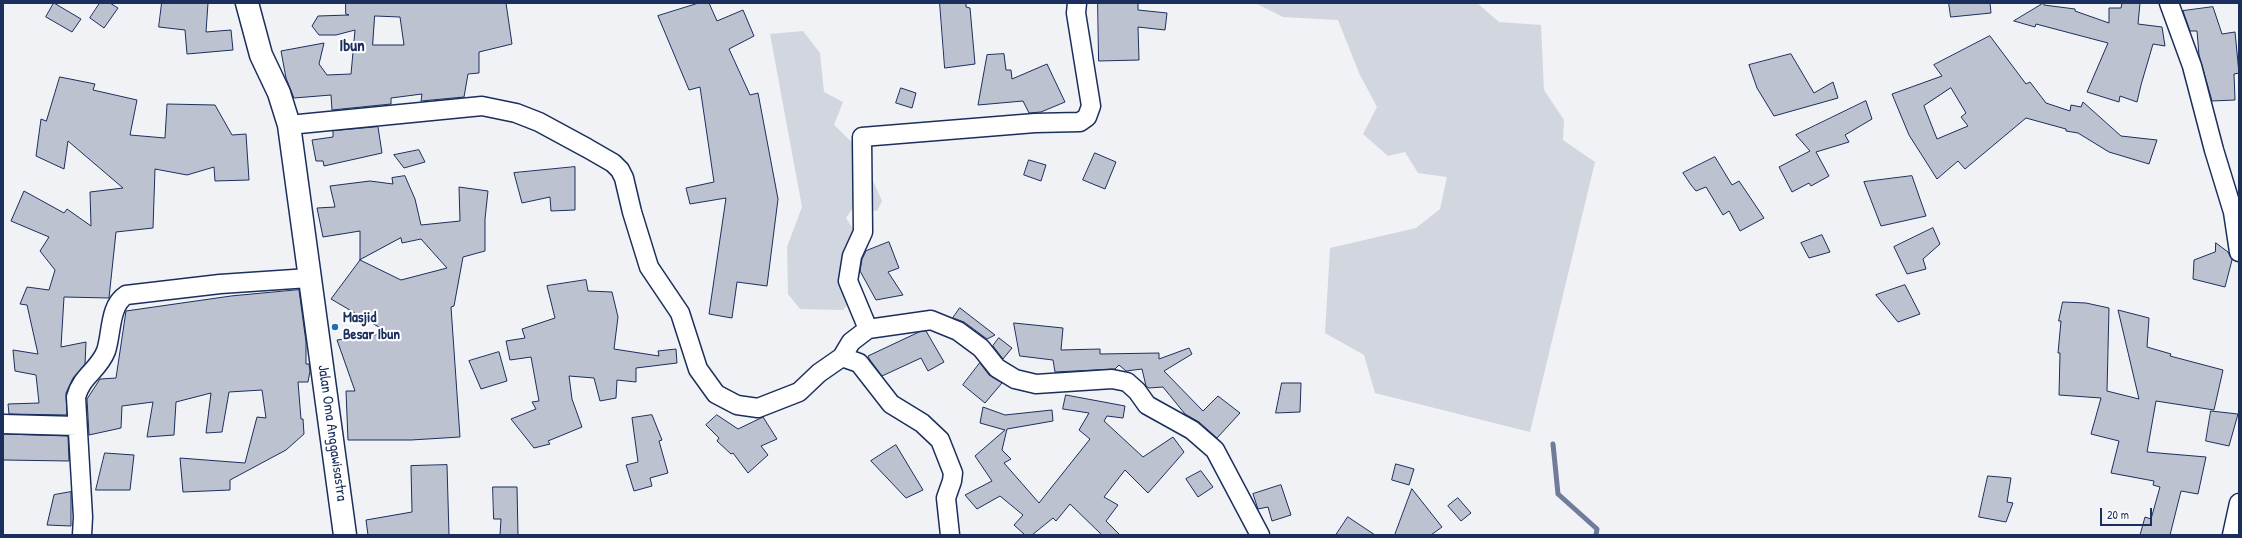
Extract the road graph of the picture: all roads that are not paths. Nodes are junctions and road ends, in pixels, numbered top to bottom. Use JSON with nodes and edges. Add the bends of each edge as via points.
{"nodes":[{"id":1,"x":247,"y":3,"type":"edge"},
{"id":2,"x":1077,"y":3,"type":"edge"},
{"id":3,"x":2169,"y":3,"type":"edge"},
{"id":4,"x":289,"y":125,"type":"junction"},
{"id":5,"x":2239,"y":252,"type":"edge"},
{"id":6,"x":309,"y":278,"type":"junction"},
{"id":7,"x":868,"y":329,"type":"junction"},
{"id":8,"x":842,"y":357,"type":"junction"},
{"id":9,"x":3,"y":424,"type":"edge"},
{"id":10,"x":77,"y":426,"type":"junction"},
{"id":11,"x":2239,"y":503,"type":"edge"},
{"id":12,"x":2235,"y":531,"type":"edge"},
{"id":13,"x":82,"y":535,"type":"edge"},
{"id":14,"x":345,"y":535,"type":"edge"},
{"id":15,"x":950,"y":535,"type":"edge"},
{"id":16,"x":1260,"y":535,"type":"edge"}],
"edges":[{"from":1,"to":4,"type":"main road","name":"Jalan Oma Anggawisastra","via":[[261,55],[279,93]]},
{"from":2,"to":7,"type":"street","via":[[1076,13],[1091,106],[1087,117],[1080,122],[1035,123],[862,137],[863,232],[852,256],[848,281]]},
{"from":3,"to":5,"type":"street","via":[[2192,66],[2214,150],[2234,212]]},
{"from":4,"to":6,"type":"main road","name":"Jalan Oma Anggawisastra"},
{"from":4,"to":8,"type":"street","via":[[482,106],[516,113],[539,122],[587,148],[620,170],[649,267],[680,313],[698,369],[716,394],[737,405],[758,408],[799,392],[819,373]]},
{"from":6,"to":10,"type":"street","via":[[126,295],[115,304],[113,324],[100,365],[84,380],[76,396]]},
{"from":6,"to":14,"type":"main road","name":"Jalan Oma Anggawisastra"},
{"from":7,"to":8,"type":"street","via":[[851,342]]},
{"from":7,"to":16,"type":"street","via":[[931,320],[958,331],[981,348],[997,368],[1015,379],[1036,384],[1112,379],[1127,382],[1138,391],[1147,405],[1192,430],[1215,450]]},
{"from":8,"to":15,"type":"street","via":[[859,363],[890,404],[922,423],[940,440],[953,473],[946,498]]},
{"from":9,"to":10,"type":"street"},
{"from":10,"to":13,"type":"street"},
{"from":11,"to":12,"type":"street"}]}
